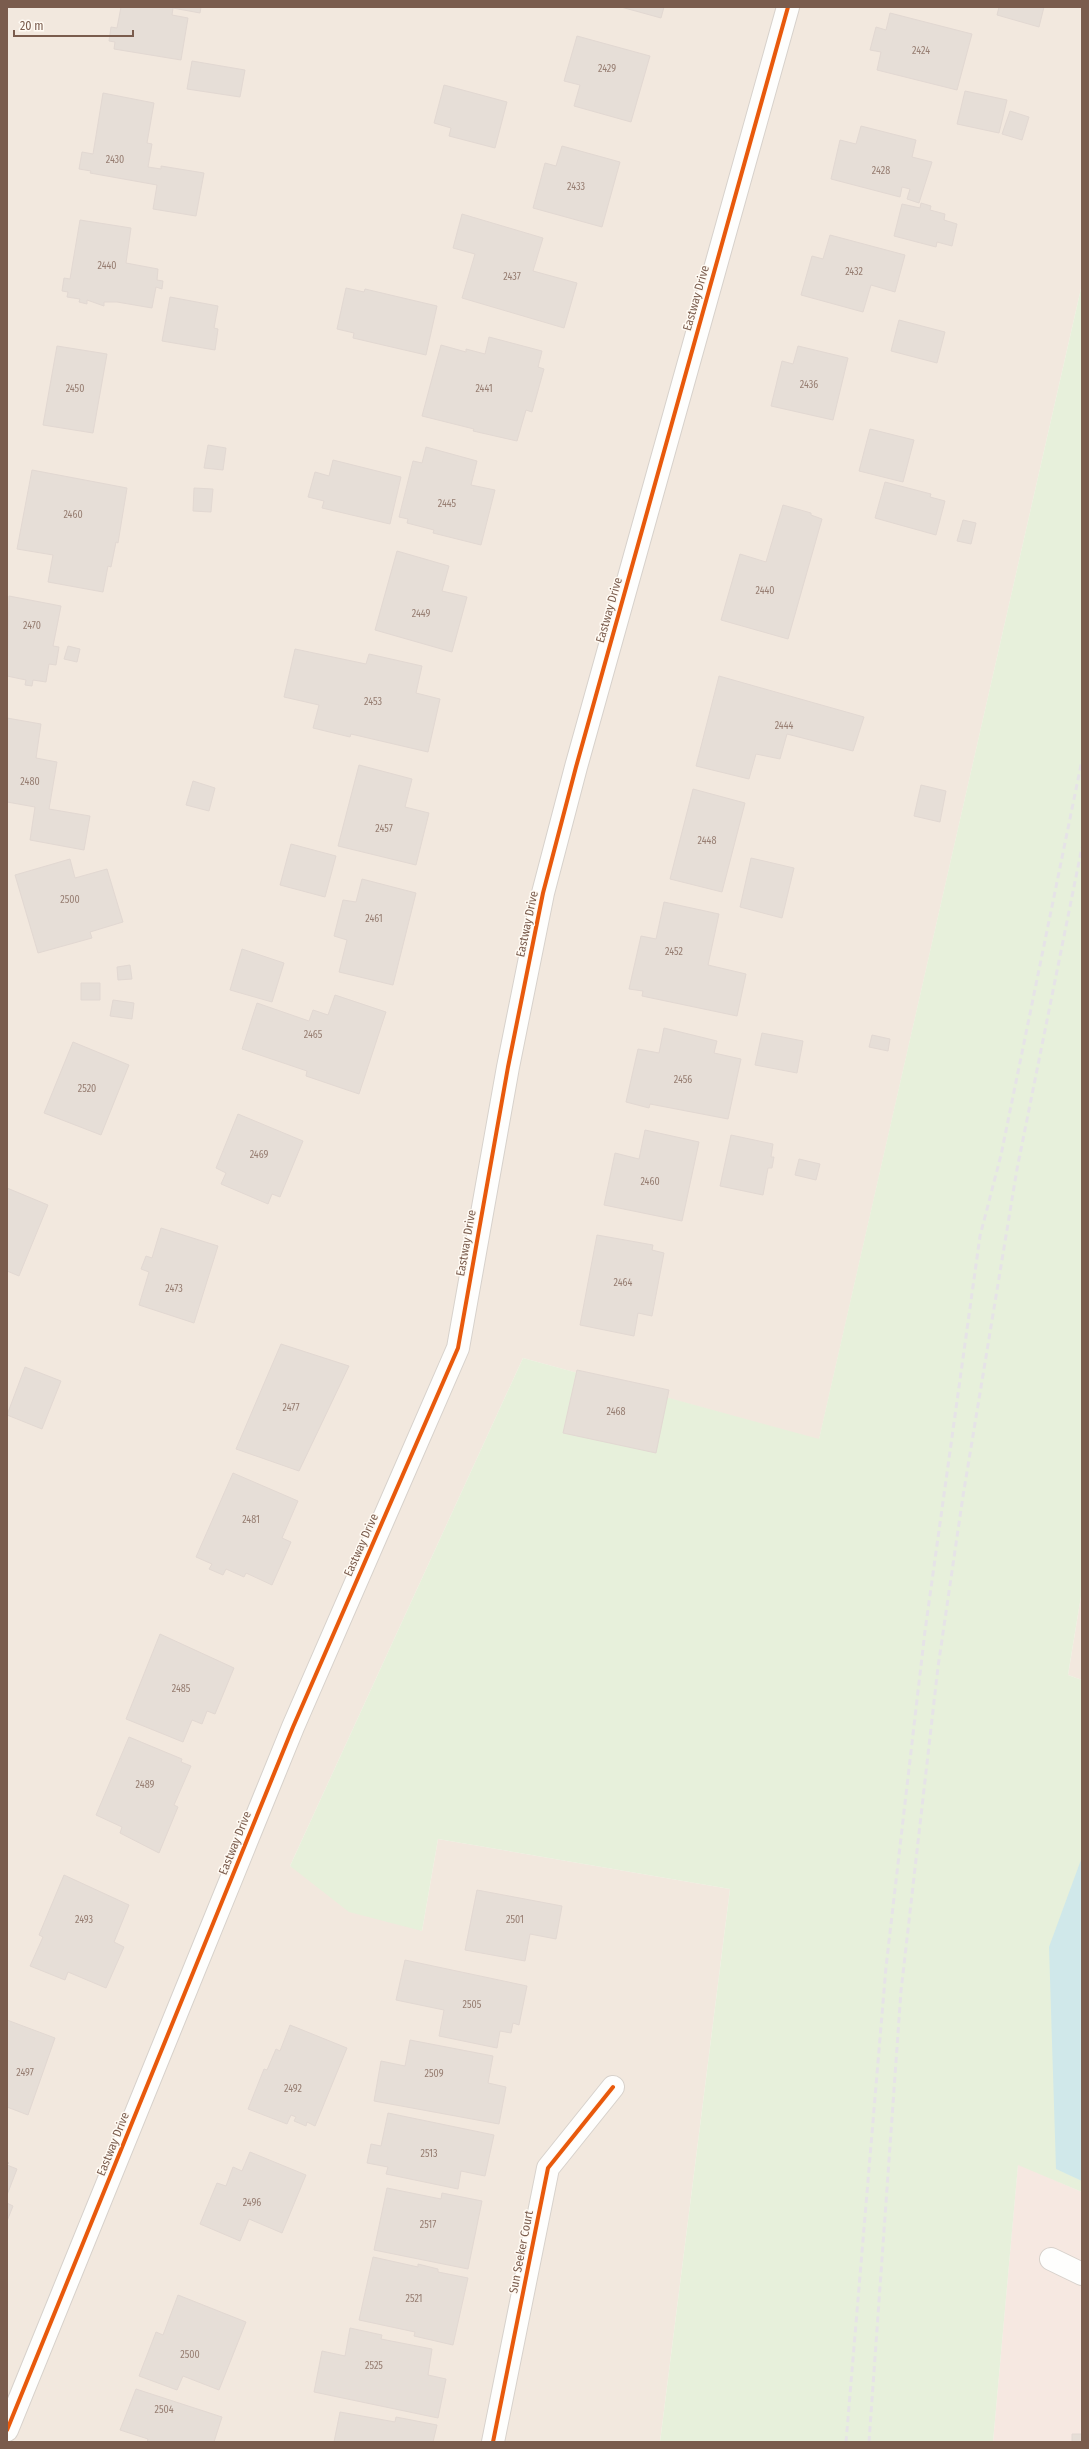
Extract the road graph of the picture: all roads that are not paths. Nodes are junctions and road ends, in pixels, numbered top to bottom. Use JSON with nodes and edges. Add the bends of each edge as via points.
{"nodes":[{"id":1,"x":788,"y":7,"type":"edge"},
{"id":2,"x":614,"y":2087,"type":"dead end"},
{"id":3,"x":1051,"y":2259,"type":"dead end"},
{"id":4,"x":1082,"y":2274,"type":"edge"},
{"id":5,"x":7,"y":2430,"type":"edge"},
{"id":6,"x":493,"y":2442,"type":"edge"}],
"edges":[{"from":1,"to":5,"type":"street","name":"Eastway Drive","via":[[543,893],[508,1067],[458,1348],[293,1727]]},
{"from":2,"to":6,"type":"street","name":"Sun Seeker Court","via":[[548,2168]]},
{"from":3,"to":4,"type":"street"}]}
